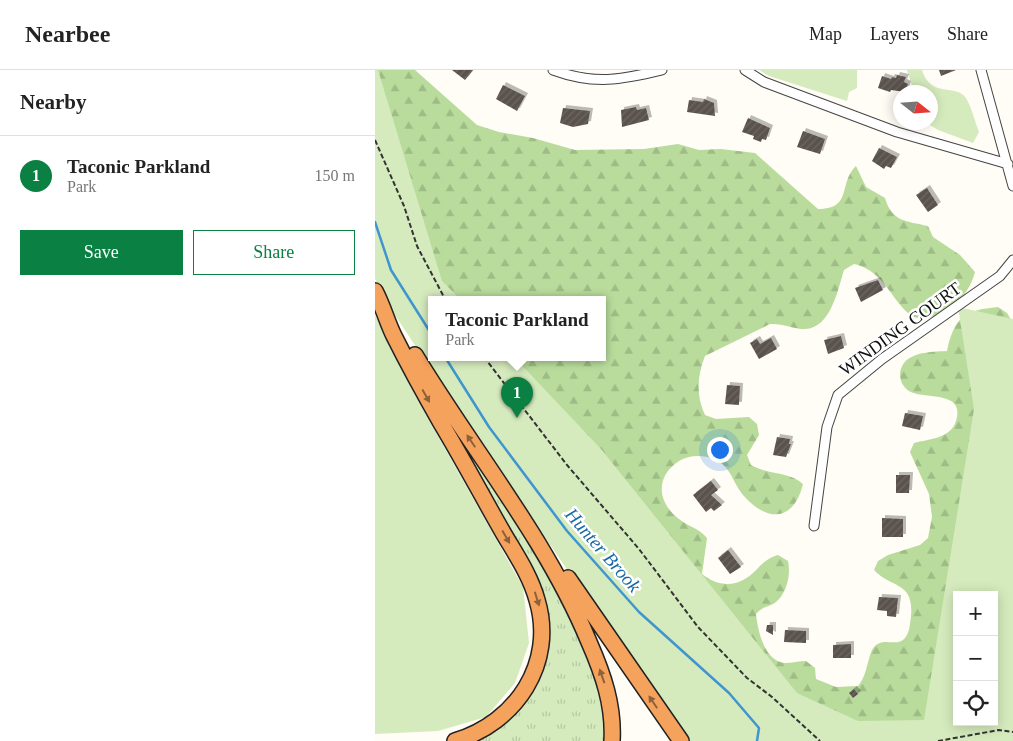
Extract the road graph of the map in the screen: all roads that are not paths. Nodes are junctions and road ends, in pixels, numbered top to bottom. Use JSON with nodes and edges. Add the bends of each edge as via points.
{"nodes":[{"id":1,"x":553,"y":70,"type":"edge"},
{"id":2,"x":662,"y":70,"type":"edge"},
{"id":3,"x":745,"y":70,"type":"edge"},
{"id":4,"x":981,"y":70,"type":"edge"},
{"id":5,"x":1008,"y":164,"type":"junction"},
{"id":6,"x":1013,"y":186,"type":"edge"},
{"id":7,"x":1013,"y":260,"type":"edge"},
{"id":8,"x":375,"y":291,"type":"edge"},
{"id":9,"x":382,"y":305,"type":"junction"},
{"id":10,"x":499,"y":481,"type":"junction"},
{"id":11,"x":814,"y":526,"type":"dead end"},
{"id":12,"x":455,"y":741,"type":"edge"},
{"id":13,"x":612,"y":741,"type":"edge"},
{"id":14,"x":681,"y":741,"type":"edge"}],
"edges":[{"from":1,"to":2,"type":"street","via":[[606,81]]},
{"from":3,"to":5,"type":"street","via":[[764,82],[897,132]]},
{"from":4,"to":5,"type":"street"},
{"from":5,"to":6,"type":"street"},
{"from":7,"to":11,"type":"street","name":"WINDING COURT","via":[[1000,276],[882,359],[838,395],[827,427]]},
{"from":8,"to":9,"type":"highway"},
{"from":10,"to":9,"type":"highway","one_way":true},
{"from":9,"to":12,"type":"highway","one_way":true,"via":[[393,335],[523,566],[540,610],[541,648],[526,690],[515,705],[495,721]]},
{"from":13,"to":10,"type":"highway","one_way":true,"via":[[607,691],[585,633],[550,563]]},
{"from":14,"to":10,"type":"highway","one_way":true}]}
